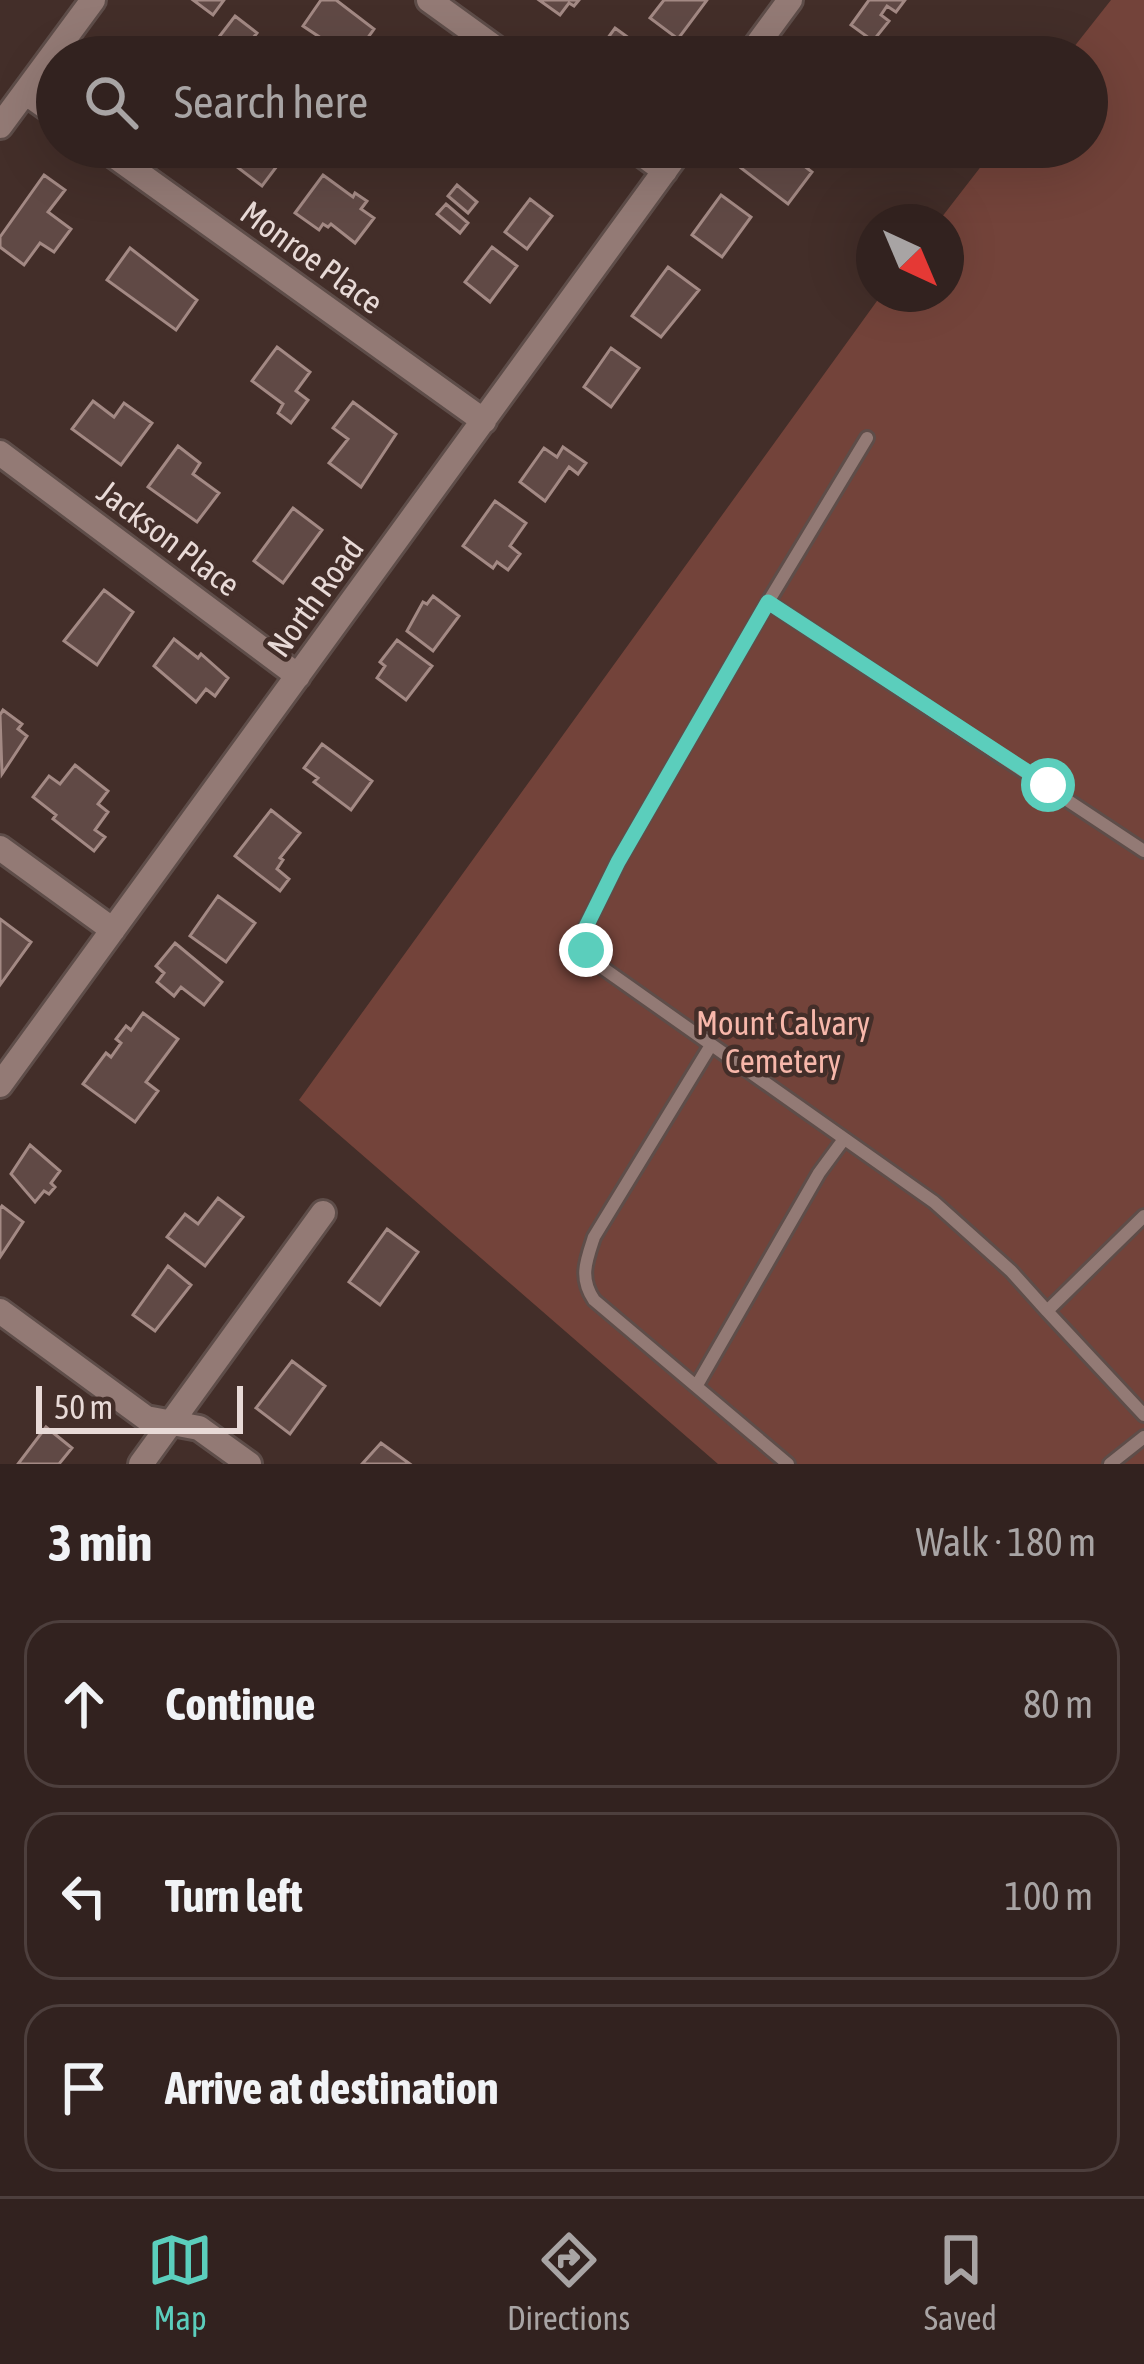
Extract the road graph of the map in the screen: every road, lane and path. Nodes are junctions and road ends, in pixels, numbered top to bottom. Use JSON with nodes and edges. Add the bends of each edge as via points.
{"nodes":[{"id":1,"x":93,"y":0,"type":"edge"},
{"id":2,"x":429,"y":0,"type":"edge"},
{"id":3,"x":790,"y":0,"type":"edge"},
{"id":4,"x":66,"y":36,"type":"edge"},
{"id":5,"x":479,"y":36,"type":"edge"},
{"id":6,"x":763,"y":36,"type":"edge"},
{"id":7,"x":36,"y":77,"type":"edge"},
{"id":8,"x":25,"y":92,"type":"junction"},
{"id":9,"x":36,"y":100,"type":"edge"},
{"id":10,"x":0,"y":126,"type":"edge"},
{"id":11,"x":131,"y":168,"type":"edge"},
{"id":12,"x":661,"y":168,"type":"edge"},
{"id":13,"x":667,"y":168,"type":"edge"},
{"id":14,"x":665,"y":171,"type":"junction"},
{"id":15,"x":484,"y":421,"type":"junction"},
{"id":16,"x":867,"y":438,"type":"dead end"},
{"id":17,"x":0,"y":453,"type":"edge"},
{"id":18,"x":768,"y":602,"type":"junction"},
{"id":19,"x":298,"y":676,"type":"junction"},
{"id":20,"x":0,"y":848,"type":"edge"},
{"id":21,"x":1144,"y":851,"type":"edge"},
{"id":22,"x":113,"y":930,"type":"junction"},
{"id":23,"x":711,"y":1045,"type":"junction"},
{"id":24,"x":0,"y":1085,"type":"edge"},
{"id":25,"x":844,"y":1139,"type":"junction"},
{"id":26,"x":323,"y":1213,"type":"dead end"},
{"id":27,"x":1144,"y":1216,"type":"edge"},
{"id":28,"x":0,"y":1311,"type":"edge"},
{"id":29,"x":1047,"y":1311,"type":"junction"},
{"id":30,"x":697,"y":1385,"type":"junction"},
{"id":31,"x":1144,"y":1414,"type":"edge"},
{"id":32,"x":171,"y":1423,"type":"junction"},
{"id":33,"x":1144,"y":1437,"type":"edge"},
{"id":34,"x":141,"y":1464,"type":"edge"},
{"id":35,"x":249,"y":1464,"type":"edge"},
{"id":36,"x":788,"y":1464,"type":"edge"},
{"id":37,"x":1110,"y":1464,"type":"edge"}],
"edges":[{"from":1,"to":4,"type":"street"},
{"from":2,"to":5,"type":"street"},
{"from":3,"to":6,"type":"street"},
{"from":7,"to":8,"type":"street"},
{"from":8,"to":9,"type":"street"},
{"from":8,"to":10,"type":"street"},
{"from":11,"to":15,"type":"street","name":"Monroe Place"},
{"from":12,"to":14,"type":"street"},
{"from":13,"to":14,"type":"street","name":"North Road"},
{"from":14,"to":15,"type":"street","name":"North Road"},
{"from":15,"to":19,"type":"street","name":"North Road"},
{"from":16,"to":18,"type":"lane"},
{"from":17,"to":19,"type":"street","name":"Jackson Place"},
{"from":18,"to":21,"type":"lane"},
{"from":18,"to":23,"type":"lane","via":[[580,939],[600,966]]},
{"from":19,"to":22,"type":"street","name":"North Road"},
{"from":20,"to":22,"type":"street"},
{"from":22,"to":24,"type":"street","name":"North Road"},
{"from":23,"to":25,"type":"lane"},
{"from":23,"to":30,"type":"lane","via":[[594,1237],[584,1286]]},
{"from":25,"to":29,"type":"lane","via":[[934,1202]]},
{"from":25,"to":30,"type":"lane"},
{"from":26,"to":32,"type":"street"},
{"from":27,"to":29,"type":"lane"},
{"from":28,"to":32,"type":"street","via":[[146,1418]]},
{"from":29,"to":31,"type":"lane"},
{"from":30,"to":36,"type":"lane"},
{"from":32,"to":34,"type":"street"},
{"from":32,"to":35,"type":"street","via":[[200,1428]]},
{"from":33,"to":37,"type":"lane"}]}
